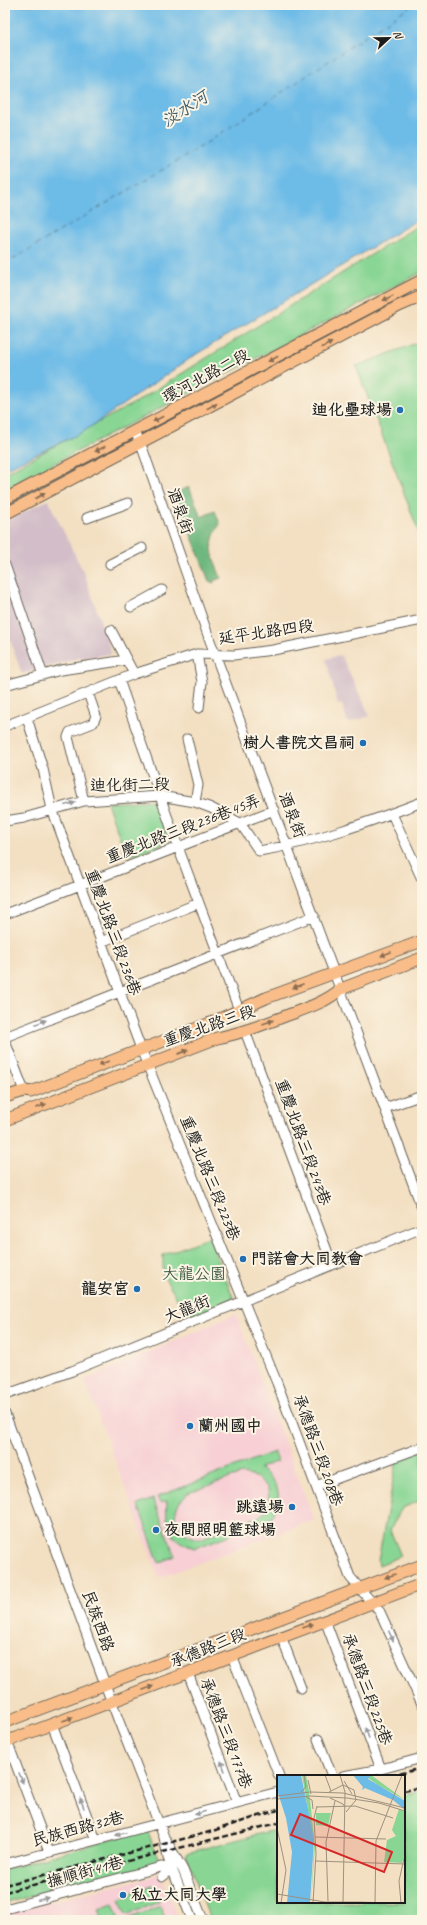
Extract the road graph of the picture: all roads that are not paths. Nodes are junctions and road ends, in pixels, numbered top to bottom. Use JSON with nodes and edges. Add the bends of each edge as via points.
{"nodes":[{"id":1,"x":422,"y":280,"type":"edge"},
{"id":2,"x":422,"y":296,"type":"edge"},
{"id":3,"x":135,"y":432,"type":"junction"},
{"id":4,"x":140,"y":444,"type":"junction"},
{"id":5,"x":5,"y":499,"type":"edge"},
{"id":6,"x":128,"y":503,"type":"dead end"},
{"id":7,"x":5,"y":514,"type":"edge"},
{"id":8,"x":87,"y":518,"type":"dead end"},
{"id":9,"x":142,"y":548,"type":"dead end"},
{"id":10,"x":5,"y":564,"type":"edge"},
{"id":11,"x":110,"y":564,"type":"dead end"},
{"id":12,"x":162,"y":590,"type":"dead end"},
{"id":13,"x":130,"y":607,"type":"dead end"},
{"id":14,"x":422,"y":620,"type":"edge"},
{"id":15,"x":111,"y":630,"type":"dead end"},
{"id":16,"x":197,"y":654,"type":"junction"},
{"id":17,"x":216,"y":656,"type":"junction"},
{"id":18,"x":126,"y":660,"type":"junction"},
{"id":19,"x":134,"y":674,"type":"junction"},
{"id":20,"x":43,"y":675,"type":"junction"},
{"id":21,"x":118,"y":680,"type":"junction"},
{"id":22,"x":5,"y":685,"type":"edge"},
{"id":23,"x":88,"y":693,"type":"junction"},
{"id":24,"x":199,"y":708,"type":"dead end"},
{"id":25,"x":27,"y":718,"type":"junction"},
{"id":26,"x":5,"y":726,"type":"edge"},
{"id":27,"x":187,"y":739,"type":"dead end"},
{"id":28,"x":160,"y":796,"type":"junction"},
{"id":29,"x":84,"y":801,"type":"junction"},
{"id":30,"x":196,"y":802,"type":"junction"},
{"id":31,"x":422,"y":802,"type":"edge"},
{"id":32,"x":52,"y":809,"type":"junction"},
{"id":33,"x":274,"y":810,"type":"junction"},
{"id":34,"x":392,"y":814,"type":"junction"},
{"id":35,"x":5,"y":821,"type":"edge"},
{"id":36,"x":240,"y":823,"type":"junction"},
{"id":37,"x":288,"y":846,"type":"junction"},
{"id":38,"x":178,"y":847,"type":"junction"},
{"id":39,"x":422,"y":879,"type":"edge"},
{"id":40,"x":80,"y":886,"type":"junction"},
{"id":41,"x":199,"y":903,"type":"junction"},
{"id":42,"x":5,"y":914,"type":"edge"},
{"id":43,"x":314,"y":916,"type":"junction"},
{"id":44,"x":422,"y":940,"type":"edge"},
{"id":45,"x":101,"y":942,"type":"junction"},
{"id":46,"x":218,"y":954,"type":"junction"},
{"id":47,"x":422,"y":958,"type":"edge"},
{"id":48,"x":335,"y":973,"type":"junction"},
{"id":49,"x":341,"y":989,"type":"junction"},
{"id":50,"x":120,"y":992,"type":"junction"},
{"id":51,"x":239,"y":1010,"type":"junction"},
{"id":52,"x":245,"y":1031,"type":"junction"},
{"id":53,"x":5,"y":1037,"type":"edge"},
{"id":54,"x":5,"y":1041,"type":"edge"},
{"id":55,"x":141,"y":1049,"type":"junction"},
{"id":56,"x":148,"y":1065,"type":"junction"},
{"id":57,"x":24,"y":1091,"type":"junction"},
{"id":58,"x":422,"y":1094,"type":"edge"},
{"id":59,"x":5,"y":1097,"type":"edge"},
{"id":60,"x":385,"y":1108,"type":"junction"},
{"id":61,"x":5,"y":1120,"type":"edge"},
{"id":62,"x":422,"y":1208,"type":"edge"},
{"id":63,"x":422,"y":1228,"type":"edge"},
{"id":64,"x":332,"y":1264,"type":"junction"},
{"id":65,"x":245,"y":1302,"type":"junction"},
{"id":66,"x":5,"y":1395,"type":"edge"},
{"id":67,"x":5,"y":1414,"type":"edge"},
{"id":68,"x":422,"y":1447,"type":"edge"},
{"id":69,"x":316,"y":1486,"type":"junction"},
{"id":70,"x":422,"y":1565,"type":"edge"},
{"id":71,"x":422,"y":1584,"type":"edge"},
{"id":72,"x":359,"y":1588,"type":"junction"},
{"id":73,"x":372,"y":1602,"type":"junction"},
{"id":74,"x":325,"y":1620,"type":"junction"},
{"id":75,"x":281,"y":1636,"type":"junction"},
{"id":76,"x":232,"y":1656,"type":"junction"},
{"id":77,"x":188,"y":1673,"type":"junction"},
{"id":78,"x":106,"y":1684,"type":"junction"},
{"id":79,"x":301,"y":1688,"type":"dead end"},
{"id":80,"x":112,"y":1702,"type":"junction"},
{"id":81,"x":422,"y":1704,"type":"edge"},
{"id":82,"x":5,"y":1722,"type":"edge"},
{"id":83,"x":52,"y":1724,"type":"junction"},
{"id":84,"x":318,"y":1739,"type":"dead end"},
{"id":85,"x":6,"y":1742,"type":"edge"},
{"id":86,"x":422,"y":1758,"type":"edge"},
{"id":87,"x":381,"y":1770,"type":"junction"},
{"id":88,"x":279,"y":1775,"type":"edge"},
{"id":89,"x":332,"y":1775,"type":"edge"},
{"id":90,"x":349,"y":1775,"type":"edge"},
{"id":91,"x":277,"y":1792,"type":"edge"},
{"id":92,"x":237,"y":1803,"type":"junction"},
{"id":93,"x":158,"y":1824,"type":"junction"},
{"id":94,"x":164,"y":1837,"type":"junction"},
{"id":95,"x":96,"y":1840,"type":"junction"},
{"id":96,"x":49,"y":1852,"type":"junction"},
{"id":97,"x":5,"y":1864,"type":"edge"},
{"id":98,"x":172,"y":1869,"type":"junction"},
{"id":99,"x":162,"y":1877,"type":"dead end"},
{"id":100,"x":5,"y":1909,"type":"edge"},
{"id":101,"x":192,"y":1920,"type":"edge"},
{"id":102,"x":203,"y":1920,"type":"edge"}],
"edges":[{"from":1,"to":3,"type":"main road","name":"環河北路二段","one_way":true},
{"from":4,"to":2,"type":"main road","name":"環河北路二段","one_way":true},
{"from":3,"to":4,"type":"street","name":"酒泉街"},
{"from":3,"to":5,"type":"main road","name":"環河北路二段","one_way":true},
{"from":7,"to":4,"type":"main road","name":"環河北路二段","one_way":true},
{"from":4,"to":17,"type":"street","name":"酒泉街"},
{"from":6,"to":8,"type":"street"},
{"from":9,"to":11,"type":"street"},
{"from":10,"to":20,"type":"street"},
{"from":12,"to":13,"type":"street"},
{"from":14,"to":17,"type":"street","name":"延平北路四段","via":[[273,650]]},
{"from":15,"to":18,"type":"street"},
{"from":16,"to":17,"type":"street","name":"延平北路四段"},
{"from":16,"to":19,"type":"street","name":"延平北路四段"},
{"from":16,"to":24,"type":"street","via":[[202,682]]},
{"from":17,"to":33,"type":"street","name":"酒泉街"},
{"from":18,"to":19,"type":"street"},
{"from":18,"to":20,"type":"street"},
{"from":19,"to":21,"type":"street","name":"延平北路四段"},
{"from":20,"to":22,"type":"street"},
{"from":21,"to":23,"type":"street","name":"延平北路四段"},
{"from":21,"to":28,"type":"street"},
{"from":23,"to":25,"type":"street","name":"延平北路四段"},
{"from":23,"to":29,"type":"street","via":[[96,716],[93,724],[70,732],[68,737]]},
{"from":25,"to":26,"type":"street","name":"延平北路四段"},
{"from":25,"to":32,"type":"street","name":"重慶北路三段236巷"},
{"from":27,"to":30,"type":"street","via":[[198,785]]},
{"from":28,"to":29,"type":"street","name":"迪化街二段"},
{"from":28,"to":30,"type":"street","name":"迪化街二段"},
{"from":28,"to":38,"type":"street"},
{"from":32,"to":29,"type":"street","name":"迪化街二段","one_way":true},
{"from":30,"to":36,"type":"street","name":"迪化街二段"},
{"from":31,"to":34,"type":"street","name":"迪化街二段"},
{"from":32,"to":35,"type":"street","name":"迪化街二段"},
{"from":32,"to":40,"type":"street","name":"重慶北路三段236巷"},
{"from":33,"to":36,"type":"street","name":"重慶北路三段236巷45弄"},
{"from":33,"to":37,"type":"street","name":"酒泉街"},
{"from":34,"to":37,"type":"street","name":"迪化街二段"},
{"from":34,"to":39,"type":"street"},
{"from":36,"to":37,"type":"street","name":"迪化街二段","via":[[259,851]]},
{"from":36,"to":38,"type":"street","name":"重慶北路三段236巷45弄"},
{"from":37,"to":43,"type":"street","name":"酒泉街"},
{"from":38,"to":40,"type":"street","name":"重慶北路三段236巷45弄"},
{"from":38,"to":41,"type":"street"},
{"from":40,"to":42,"type":"street","name":"重慶北路三段236巷45弄"},
{"from":40,"to":45,"type":"street","name":"重慶北路三段236巷"},
{"from":41,"to":45,"type":"street"},
{"from":41,"to":46,"type":"street"},
{"from":43,"to":46,"type":"street"},
{"from":43,"to":48,"type":"street","name":"酒泉街"},
{"from":44,"to":48,"type":"main road","name":"重慶北路三段","one_way":true},
{"from":45,"to":50,"type":"street","name":"重慶北路三段236巷"},
{"from":46,"to":50,"type":"street"},
{"from":46,"to":51,"type":"street"},
{"from":47,"to":49,"type":"main road","name":"重慶北路三段"},
{"from":48,"to":49,"type":"street","name":"酒泉街"},
{"from":48,"to":51,"type":"main road","name":"重慶北路三段","one_way":true},
{"from":52,"to":49,"type":"main road","name":"重慶北路三段","one_way":true,"via":[[331,998]]},
{"from":49,"to":60,"type":"street","name":"酒泉街"},
{"from":53,"to":50,"type":"street","one_way":true},
{"from":50,"to":55,"type":"street","name":"重慶北路三段236巷"},
{"from":51,"to":55,"type":"main road","name":"重慶北路三段"},
{"from":56,"to":52,"type":"main road","name":"重慶北路三段","one_way":true,"via":[[217,1038]]},
{"from":52,"to":64,"type":"street","name":"重慶北路三段243巷"},
{"from":54,"to":57,"type":"street"},
{"from":55,"to":56,"type":"street","name":"重慶北路三段236巷"},
{"from":55,"to":57,"type":"main road","name":"重慶北路三段","one_way":true,"via":[[31,1092]]},
{"from":61,"to":56,"type":"main road","name":"重慶北路三段","one_way":true},
{"from":56,"to":65,"type":"street","name":"重慶北路三段223巷"},
{"from":57,"to":59,"type":"main road","name":"重慶北路三段"},
{"from":58,"to":60,"type":"street"},
{"from":60,"to":62,"type":"street","name":"酒泉街"},
{"from":63,"to":64,"type":"street","name":"大龍街"},
{"from":64,"to":65,"type":"street","name":"大龍街"},
{"from":65,"to":66,"type":"street","name":"大龍街"},
{"from":65,"to":69,"type":"street","name":"承德路三段208巷"},
{"from":67,"to":78,"type":"street","name":"民族西路"},
{"from":68,"to":69,"type":"street"},
{"from":69,"to":72,"type":"street","name":"承德路三段208巷","via":[[350,1577]]},
{"from":70,"to":72,"type":"main road","name":"承德路三段","one_way":true},
{"from":71,"to":73,"type":"main road","name":"承德路三段"},
{"from":72,"to":73,"type":"street","name":"承德路三段208巷"},
{"from":72,"to":78,"type":"main road","name":"承德路三段"},
{"from":73,"to":74,"type":"main road","name":"承德路三段"},
{"from":73,"to":81,"type":"street","one_way":true,"via":[[380,1612]]},
{"from":75,"to":74,"type":"main road","name":"承德路三段","one_way":true},
{"from":87,"to":74,"type":"street","name":"承德路三段225巷","one_way":true},
{"from":75,"to":76,"type":"main road","name":"承德路三段"},
{"from":75,"to":79,"type":"street"},
{"from":76,"to":77,"type":"main road","name":"承德路三段"},
{"from":76,"to":88,"type":"street"},
{"from":80,"to":77,"type":"main road","name":"承德路三段","one_way":true},
{"from":92,"to":77,"type":"street","name":"承德路三段177巷","one_way":true},
{"from":78,"to":80,"type":"street","name":"民族西路"},
{"from":78,"to":82,"type":"main road","name":"承德路三段"},
{"from":83,"to":80,"type":"main road","name":"承德路三段","one_way":true},
{"from":80,"to":93,"type":"street","name":"民族西路"},
{"from":83,"to":85,"type":"main road","name":"承德路三段"},
{"from":95,"to":83,"type":"street","one_way":true},
{"from":84,"to":89,"type":"street"},
{"from":85,"to":96,"type":"street","one_way":true},
{"from":86,"to":87,"type":"street"},
{"from":87,"to":90,"type":"street"},
{"from":91,"to":92,"type":"street","name":"民族西路32巷"},
{"from":92,"to":93,"type":"street","name":"民族西路32巷","one_way":true},
{"from":93,"to":94,"type":"street","name":"民族西路"},
{"from":93,"to":95,"type":"street","name":"民族西路32巷","one_way":true},
{"from":94,"to":98,"type":"street","name":"民族西路"},
{"from":94,"to":102,"type":"street","name":"民族西路","via":[[184,1870]]},
{"from":95,"to":96,"type":"street","name":"民族西路32巷"},
{"from":96,"to":97,"type":"street","name":"民族西路32巷"},
{"from":98,"to":99,"type":"street"},
{"from":100,"to":98,"type":"street","name":"撫順街41巷","one_way":true,"via":[[161,1867]]},
{"from":98,"to":101,"type":"street","name":"民族西路"}]}
